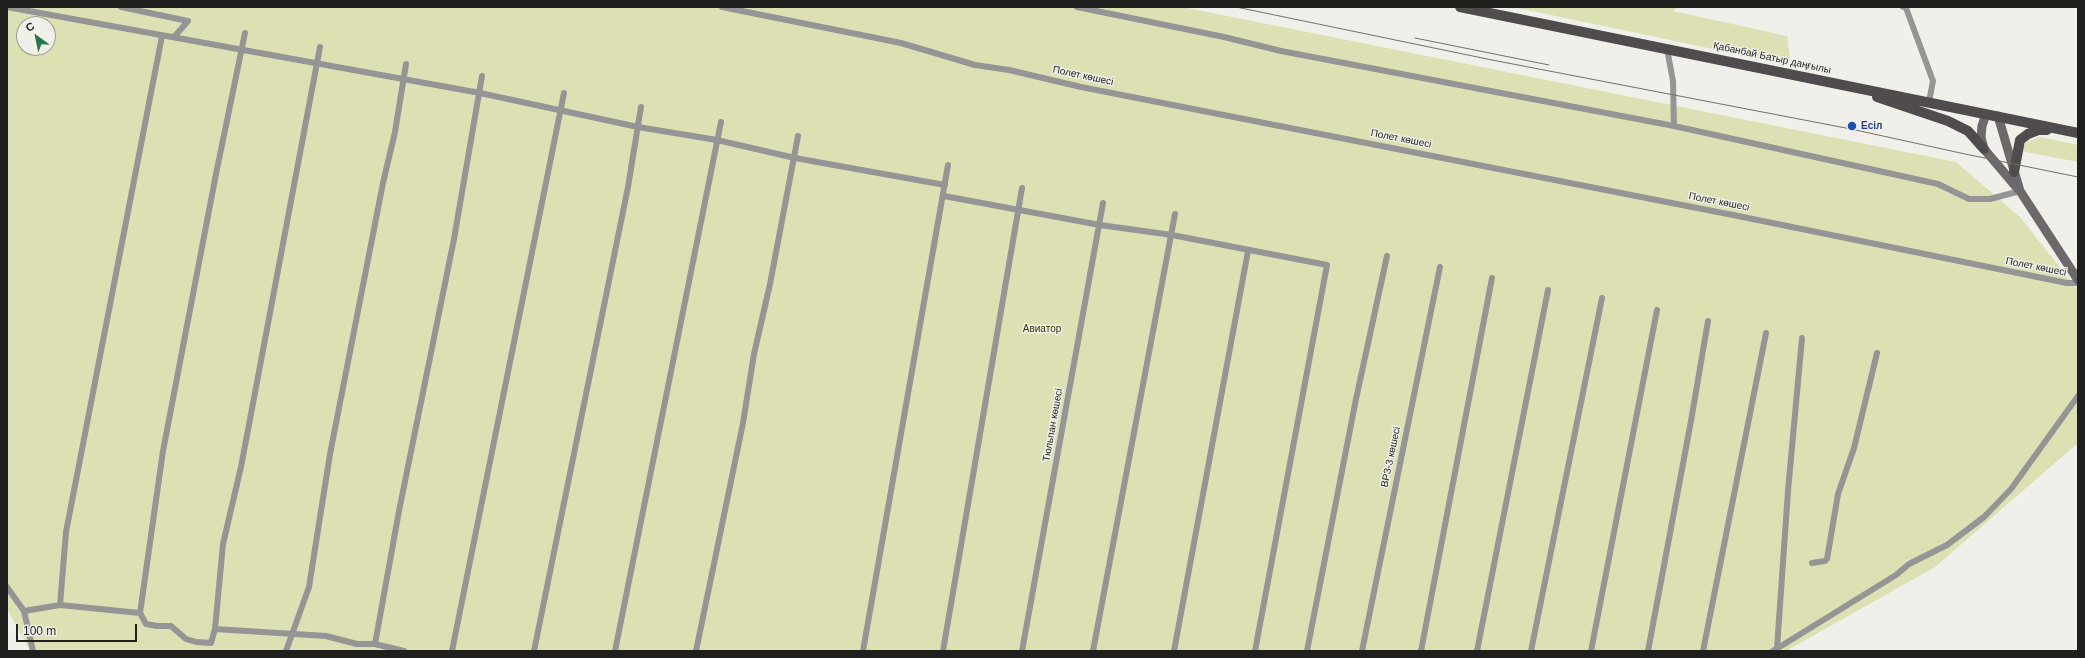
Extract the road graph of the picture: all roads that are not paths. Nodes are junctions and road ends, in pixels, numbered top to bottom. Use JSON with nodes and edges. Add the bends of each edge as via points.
{"nodes":[{"id":1,"x":7,"y":7,"type":"edge"},
{"id":2,"x":121,"y":7,"type":"edge"},
{"id":3,"x":722,"y":7,"type":"edge"},
{"id":4,"x":1077,"y":7,"type":"edge"},
{"id":5,"x":1460,"y":7,"type":"edge"},
{"id":6,"x":1903,"y":7,"type":"edge"},
{"id":7,"x":246,"y":33,"type":"dead end"},
{"id":8,"x":162,"y":36,"type":"junction"},
{"id":9,"x":174,"y":37,"type":"junction"},
{"id":10,"x":320,"y":47,"type":"dead end"},
{"id":11,"x":242,"y":49,"type":"junction"},
{"id":12,"x":1667,"y":49,"type":"junction"},
{"id":13,"x":317,"y":64,"type":"junction"},
{"id":14,"x":406,"y":64,"type":"dead end"},
{"id":15,"x":482,"y":76,"type":"dead end"},
{"id":16,"x":402,"y":80,"type":"junction"},
{"id":17,"x":1830,"y":82,"type":"junction"},
{"id":18,"x":480,"y":93,"type":"junction"},
{"id":19,"x":564,"y":93,"type":"dead end"},
{"id":20,"x":1929,"y":102,"type":"junction"},
{"id":21,"x":641,"y":107,"type":"dead end"},
{"id":22,"x":561,"y":110,"type":"junction"},
{"id":23,"x":1986,"y":114,"type":"junction"},
{"id":24,"x":1998,"y":116,"type":"junction"},
{"id":25,"x":721,"y":122,"type":"dead end"},
{"id":26,"x":1674,"y":126,"type":"junction"},
{"id":27,"x":638,"y":127,"type":"junction"},
{"id":28,"x":2066,"y":131,"type":"junction"},
{"id":29,"x":2078,"y":133,"type":"edge"},
{"id":30,"x":798,"y":136,"type":"dead end"},
{"id":31,"x":718,"y":140,"type":"junction"},
{"id":32,"x":1984,"y":149,"type":"junction"},
{"id":33,"x":795,"y":158,"type":"junction"},
{"id":34,"x":948,"y":165,"type":"dead end"},
{"id":35,"x":2014,"y":172,"type":"junction"},
{"id":36,"x":946,"y":185,"type":"junction"},
{"id":37,"x":1022,"y":188,"type":"dead end"},
{"id":38,"x":2020,"y":192,"type":"junction"},
{"id":39,"x":944,"y":196,"type":"junction"},
{"id":40,"x":1103,"y":203,"type":"dead end"},
{"id":41,"x":1019,"y":211,"type":"junction"},
{"id":42,"x":1175,"y":214,"type":"dead end"},
{"id":43,"x":1100,"y":225,"type":"junction"},
{"id":44,"x":1172,"y":235,"type":"junction"},
{"id":45,"x":1248,"y":251,"type":"junction"},
{"id":46,"x":1387,"y":256,"type":"dead end"},
{"id":47,"x":1440,"y":267,"type":"dead end"},
{"id":48,"x":1492,"y":278,"type":"dead end"},
{"id":49,"x":2078,"y":280,"type":"edge"},
{"id":50,"x":2078,"y":283,"type":"edge"},
{"id":51,"x":1548,"y":290,"type":"dead end"},
{"id":52,"x":1602,"y":298,"type":"dead end"},
{"id":53,"x":1657,"y":310,"type":"dead end"},
{"id":54,"x":1708,"y":321,"type":"dead end"},
{"id":55,"x":1766,"y":333,"type":"dead end"},
{"id":56,"x":1802,"y":338,"type":"dead end"},
{"id":57,"x":1877,"y":353,"type":"dead end"},
{"id":58,"x":2078,"y":396,"type":"edge"},
{"id":59,"x":1812,"y":563,"type":"dead end"},
{"id":60,"x":7,"y":587,"type":"edge"},
{"id":61,"x":60,"y":605,"type":"junction"},
{"id":62,"x":24,"y":611,"type":"junction"},
{"id":63,"x":140,"y":613,"type":"junction"},
{"id":64,"x":215,"y":629,"type":"junction"},
{"id":65,"x":293,"y":635,"type":"junction"},
{"id":66,"x":210,"y":643,"type":"junction"},
{"id":67,"x":357,"y":644,"type":"junction"},
{"id":68,"x":375,"y":644,"type":"junction"},
{"id":69,"x":1775,"y":650,"type":"edge"},
{"id":70,"x":33,"y":651,"type":"edge"},
{"id":71,"x":208,"y":651,"type":"edge"},
{"id":72,"x":286,"y":651,"type":"edge"},
{"id":73,"x":356,"y":651,"type":"edge"},
{"id":74,"x":404,"y":651,"type":"edge"},
{"id":75,"x":452,"y":651,"type":"edge"},
{"id":76,"x":534,"y":651,"type":"edge"},
{"id":77,"x":615,"y":651,"type":"edge"},
{"id":78,"x":696,"y":651,"type":"edge"},
{"id":79,"x":863,"y":651,"type":"edge"},
{"id":80,"x":943,"y":651,"type":"edge"},
{"id":81,"x":1022,"y":651,"type":"edge"},
{"id":82,"x":1092,"y":651,"type":"edge"},
{"id":83,"x":1174,"y":651,"type":"edge"},
{"id":84,"x":1255,"y":651,"type":"edge"},
{"id":85,"x":1307,"y":651,"type":"edge"},
{"id":86,"x":1362,"y":651,"type":"edge"},
{"id":87,"x":1421,"y":651,"type":"edge"},
{"id":88,"x":1477,"y":651,"type":"edge"},
{"id":89,"x":1531,"y":651,"type":"edge"},
{"id":90,"x":1591,"y":651,"type":"edge"},
{"id":91,"x":1648,"y":651,"type":"edge"},
{"id":92,"x":1704,"y":651,"type":"edge"}],
"edges":[{"from":1,"to":8,"type":"street"},
{"from":2,"to":9,"type":"street","via":[[188,22]]},
{"from":3,"to":50,"type":"street","name":"Полет көшесі","via":[[901,43],[975,65],[1010,70],[1081,87],[2067,283]]},
{"from":4,"to":26,"type":"street","via":[[1281,51]]},
{"from":5,"to":12,"type":"main road","name":"Қабанбай Батыр даңғылы"},
{"from":6,"to":20,"type":"street","via":[[1906,8],[1933,82]]},
{"from":7,"to":11,"type":"street"},
{"from":8,"to":9,"type":"street"},
{"from":8,"to":61,"type":"street","via":[[66,532]]},
{"from":9,"to":11,"type":"street"},
{"from":10,"to":13,"type":"street"},
{"from":11,"to":13,"type":"street"},
{"from":11,"to":63,"type":"street","via":[[163,451]]},
{"from":12,"to":17,"type":"main road","name":"Қабанбай Батыр даңғылы"},
{"from":12,"to":26,"type":"street","via":[[1673,81]]},
{"from":13,"to":16,"type":"street"},
{"from":13,"to":64,"type":"street","via":[[241,466],[223,544]]},
{"from":14,"to":16,"type":"street"},
{"from":15,"to":18,"type":"street"},
{"from":16,"to":18,"type":"street"},
{"from":16,"to":65,"type":"street","via":[[395,132],[330,454],[309,587]]},
{"from":17,"to":20,"type":"main road","name":"Қабанбай Батыр даңғылы"},
{"from":17,"to":32,"type":"main road","via":[[1948,121],[1968,131]]},
{"from":18,"to":22,"type":"street"},
{"from":18,"to":68,"type":"street"},
{"from":19,"to":22,"type":"street"},
{"from":20,"to":23,"type":"main road","name":"Қабанбай Батыр даңғылы"},
{"from":21,"to":27,"type":"street"},
{"from":22,"to":27,"type":"street"},
{"from":22,"to":75,"type":"street"},
{"from":23,"to":24,"type":"main road","name":"Қабанбай Батыр даңғылы"},
{"from":23,"to":32,"type":"street","via":[[1981,137]]},
{"from":24,"to":28,"type":"main road","name":"Қабанбай Батыр даңғылы"},
{"from":24,"to":35,"type":"street"},
{"from":25,"to":31,"type":"street"},
{"from":26,"to":38,"type":"street","via":[[1938,184],[1969,199],[1990,199]]},
{"from":27,"to":31,"type":"street"},
{"from":27,"to":76,"type":"street"},
{"from":28,"to":29,"type":"main road","name":"Қабанбай Батыр даңғылы"},
{"from":28,"to":35,"type":"main road","via":[[2038,130],[2024,136],[2018,146]]},
{"from":30,"to":33,"type":"street"},
{"from":31,"to":33,"type":"street"},
{"from":31,"to":77,"type":"street"},
{"from":32,"to":38,"type":"street"},
{"from":33,"to":36,"type":"street"},
{"from":33,"to":78,"type":"street"},
{"from":34,"to":36,"type":"street"},
{"from":35,"to":38,"type":"street"},
{"from":36,"to":39,"type":"street"},
{"from":37,"to":41,"type":"street"},
{"from":38,"to":49,"type":"street"},
{"from":39,"to":41,"type":"street"},
{"from":39,"to":79,"type":"street"},
{"from":40,"to":43,"type":"street","name":"Тюльпан көшесі"},
{"from":41,"to":43,"type":"street"},
{"from":41,"to":80,"type":"street"},
{"from":42,"to":44,"type":"street"},
{"from":43,"to":44,"type":"street"},
{"from":43,"to":81,"type":"street","name":"Тюльпан көшесі"},
{"from":44,"to":45,"type":"street"},
{"from":44,"to":82,"type":"street"},
{"from":45,"to":83,"type":"street"},
{"from":45,"to":84,"type":"street","via":[[1327,265]]},
{"from":46,"to":85,"type":"street"},
{"from":47,"to":86,"type":"street","name":"ВРЗ-3 көшесі"},
{"from":48,"to":87,"type":"street"},
{"from":51,"to":88,"type":"street"},
{"from":52,"to":89,"type":"street"},
{"from":53,"to":90,"type":"street"},
{"from":54,"to":91,"type":"street"},
{"from":55,"to":92,"type":"street"},
{"from":56,"to":69,"type":"street"},
{"from":57,"to":59,"type":"street","via":[[1854,448],[1838,494],[1827,559]]},
{"from":58,"to":69,"type":"street","via":[[2011,489],[1984,517],[1947,545],[1909,564],[1896,575]]},
{"from":60,"to":62,"type":"street"},
{"from":61,"to":62,"type":"street"},
{"from":61,"to":63,"type":"street"},
{"from":62,"to":70,"type":"street"},
{"from":63,"to":66,"type":"street","via":[[146,624],[170,626],[186,639]]},
{"from":64,"to":65,"type":"street"},
{"from":64,"to":66,"type":"street"},
{"from":65,"to":67,"type":"street","via":[[326,636]]},
{"from":65,"to":72,"type":"street"},
{"from":66,"to":71,"type":"street"},
{"from":67,"to":68,"type":"street"},
{"from":67,"to":73,"type":"street"},
{"from":68,"to":74,"type":"street"}]}
